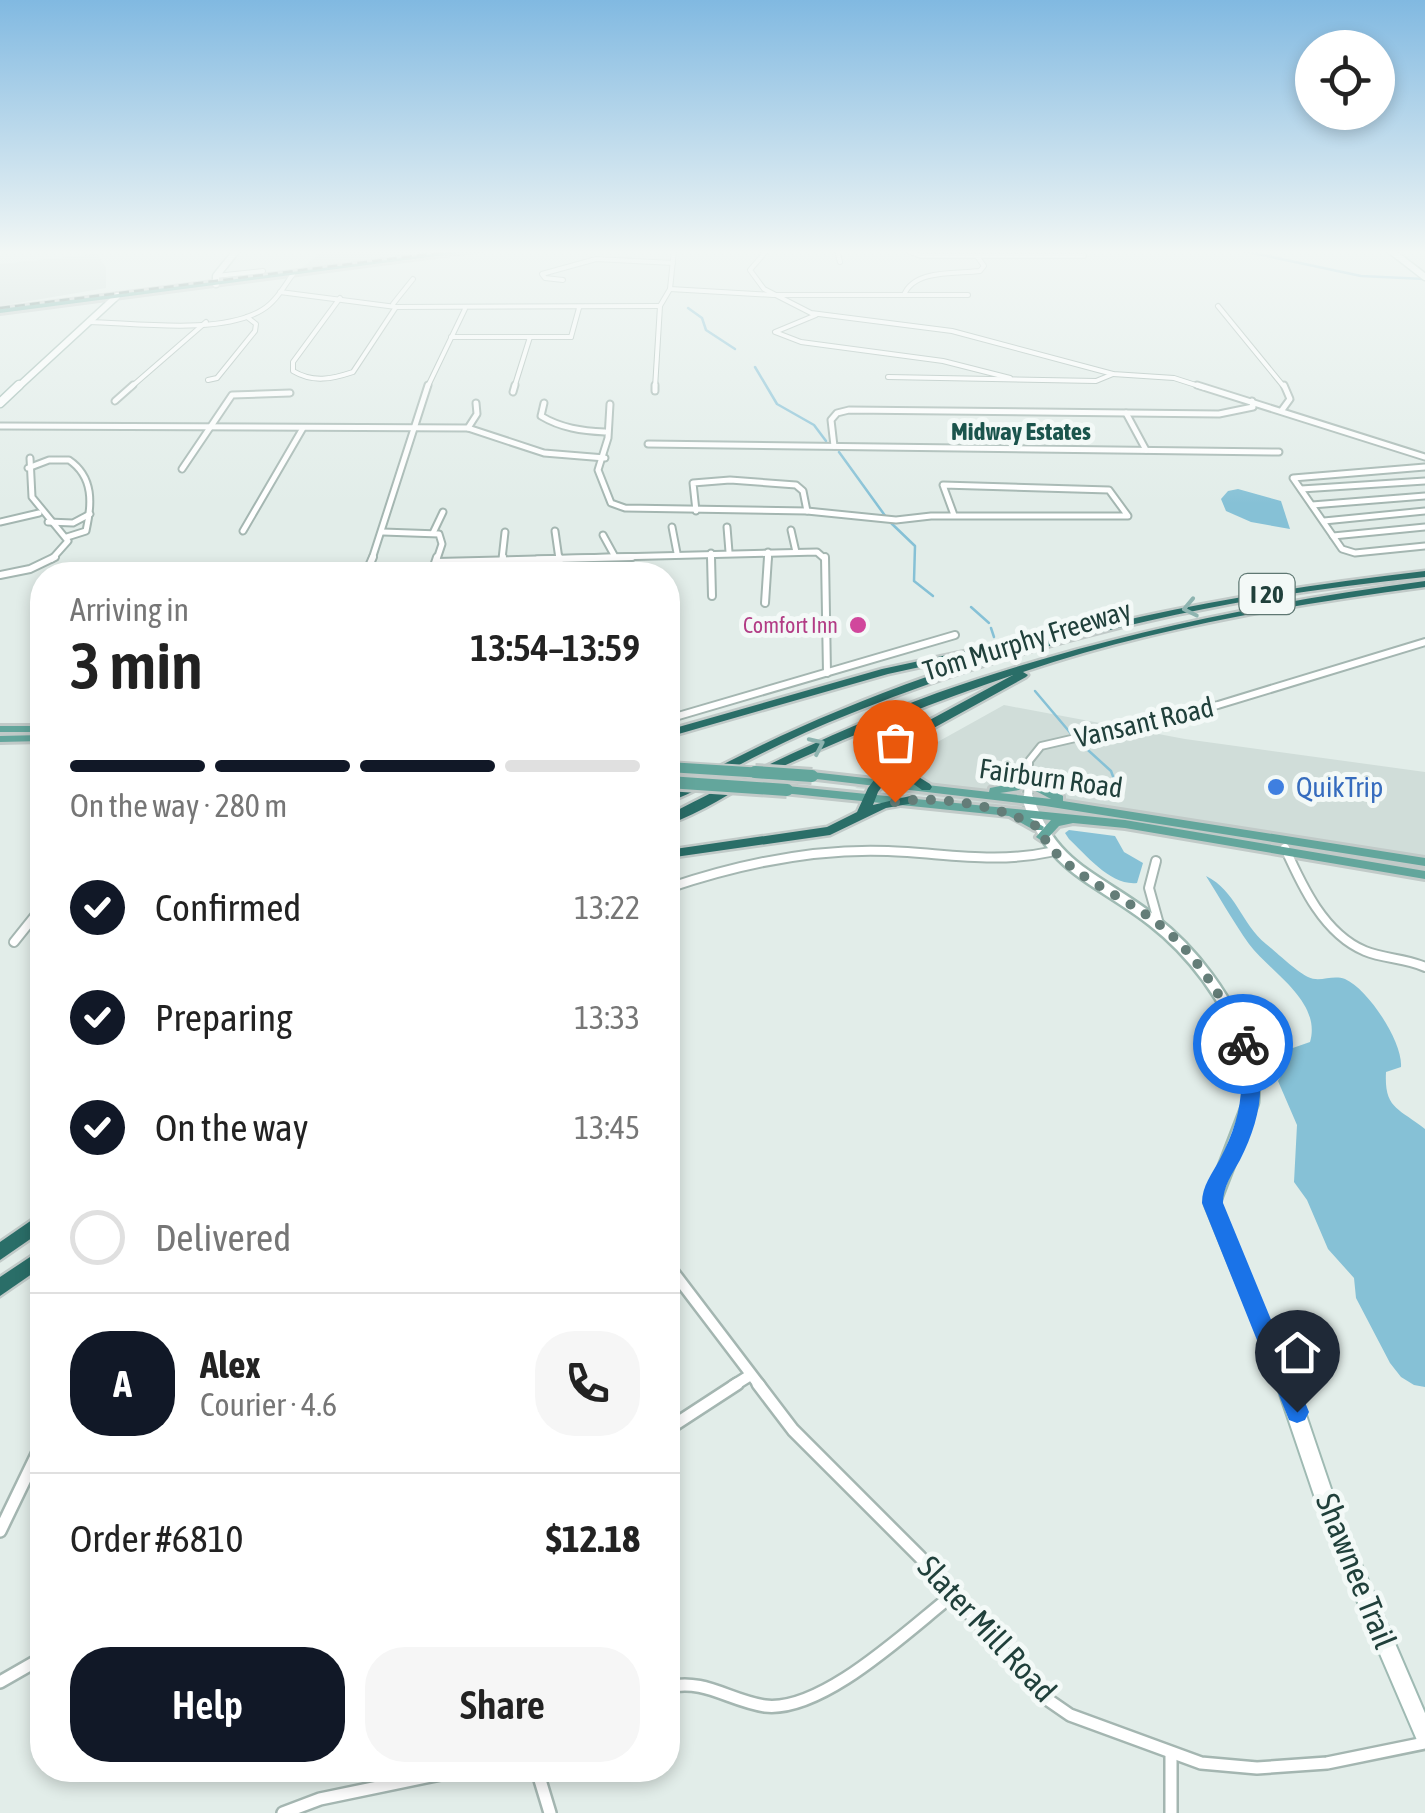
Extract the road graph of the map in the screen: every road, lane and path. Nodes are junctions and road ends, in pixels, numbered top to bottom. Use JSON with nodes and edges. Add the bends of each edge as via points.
{"nodes":[{"id":1,"x":75,"y":335,"type":"edge"},
{"id":2,"x":191,"y":335,"type":"edge"},
{"id":3,"x":252,"y":335,"type":"edge"},
{"id":4,"x":313,"y":335,"type":"edge"},
{"id":5,"x":376,"y":335,"type":"edge"},
{"id":6,"x":574,"y":335,"type":"edge"},
{"id":7,"x":658,"y":335,"type":"edge"},
{"id":8,"x":783,"y":335,"type":"edge"},
{"id":9,"x":966,"y":335,"type":"edge"},
{"id":10,"x":1242,"y":335,"type":"edge"},
{"id":11,"x":451,"y":337,"type":"joint"},
{"id":12,"x":530,"y":338,"type":"junction"},
{"id":13,"x":1113,"y":374,"type":"junction"},
{"id":14,"x":888,"y":376,"type":"dead end"},
{"id":15,"x":1010,"y":378,"type":"junction"},
{"id":16,"x":208,"y":380,"type":"dead end"},
{"id":17,"x":513,"y":392,"type":"dead end"},
{"id":18,"x":655,"y":392,"type":"dead end"},
{"id":19,"x":290,"y":393,"type":"dead end"},
{"id":20,"x":115,"y":400,"type":"dead end"},
{"id":21,"x":1252,"y":401,"type":"junction"},
{"id":22,"x":0,"y":403,"type":"edge"},
{"id":23,"x":476,"y":403,"type":"dead end"},
{"id":24,"x":544,"y":403,"type":"dead end"},
{"id":25,"x":610,"y":404,"type":"dead end"},
{"id":26,"x":1282,"y":410,"type":"junction"},
{"id":27,"x":1126,"y":413,"type":"junction"},
{"id":28,"x":0,"y":426,"type":"edge"},
{"id":29,"x":207,"y":428,"type":"junction"},
{"id":30,"x":303,"y":428,"type":"junction"},
{"id":31,"x":468,"y":428,"type":"junction"},
{"id":32,"x":416,"y":429,"type":"junction"},
{"id":33,"x":605,"y":432,"type":"junction"},
{"id":34,"x":648,"y":444,"type":"dead end"},
{"id":35,"x":834,"y":446,"type":"junction"},
{"id":36,"x":1146,"y":450,"type":"junction"},
{"id":37,"x":1278,"y":452,"type":"dead end"},
{"id":38,"x":1425,"y":457,"type":"edge"},
{"id":39,"x":30,"y":458,"type":"dead end"},
{"id":40,"x":605,"y":458,"type":"junction"},
{"id":41,"x":1425,"y":467,"type":"edge"},
{"id":42,"x":28,"y":468,"type":"junction"},
{"id":43,"x":182,"y":469,"type":"dead end"},
{"id":44,"x":1425,"y":481,"type":"edge"},
{"id":45,"x":1301,"y":490,"type":"junction"},
{"id":46,"x":1425,"y":496,"type":"edge"},
{"id":47,"x":1312,"y":505,"type":"junction"},
{"id":48,"x":696,"y":511,"type":"junction"},
{"id":49,"x":807,"y":511,"type":"junction"},
{"id":50,"x":1425,"y":511,"type":"edge"},
{"id":51,"x":443,"y":512,"type":"dead end"},
{"id":52,"x":39,"y":513,"type":"junction"},
{"id":53,"x":90,"y":514,"type":"junction"},
{"id":54,"x":954,"y":516,"type":"junction"},
{"id":55,"x":1324,"y":521,"type":"junction"},
{"id":56,"x":0,"y":522,"type":"edge"},
{"id":57,"x":48,"y":522,"type":"junction"},
{"id":58,"x":727,"y":526,"type":"dead end"},
{"id":59,"x":672,"y":527,"type":"dead end"},
{"id":60,"x":1425,"y":527,"type":"edge"},
{"id":61,"x":555,"y":530,"type":"dead end"},
{"id":62,"x":792,"y":530,"type":"dead end"},
{"id":63,"x":243,"y":531,"type":"dead end"},
{"id":64,"x":383,"y":532,"type":"junction"},
{"id":65,"x":504,"y":532,"type":"dead end"},
{"id":66,"x":434,"y":533,"type":"junction"},
{"id":67,"x":603,"y":535,"type":"dead end"},
{"id":68,"x":1333,"y":536,"type":"junction"},
{"id":69,"x":67,"y":538,"type":"junction"},
{"id":70,"x":1425,"y":546,"type":"edge"},
{"id":71,"x":729,"y":552,"type":"junction"},
{"id":72,"x":768,"y":552,"type":"junction"},
{"id":73,"x":796,"y":552,"type":"junction"},
{"id":74,"x":678,"y":553,"type":"junction"},
{"id":75,"x":710,"y":553,"type":"junction"},
{"id":76,"x":614,"y":555,"type":"junction"},
{"id":77,"x":560,"y":557,"type":"junction"},
{"id":78,"x":502,"y":560,"type":"junction"},
{"id":79,"x":46,"y":562,"type":"edge"},
{"id":80,"x":370,"y":562,"type":"edge"},
{"id":81,"x":436,"y":562,"type":"joint"},
{"id":82,"x":560,"y":562,"type":"edge"},
{"id":83,"x":30,"y":567,"type":"edge"},
{"id":84,"x":1425,"y":574,"type":"edge"},
{"id":85,"x":0,"y":575,"type":"edge"},
{"id":86,"x":1425,"y":584,"type":"edge"},
{"id":87,"x":712,"y":596,"type":"dead end"},
{"id":88,"x":765,"y":603,"type":"dead end"},
{"id":89,"x":1110,"y":626,"type":"junction"},
{"id":90,"x":955,"y":635,"type":"dead end"},
{"id":91,"x":1117,"y":640,"type":"junction"},
{"id":92,"x":1425,"y":642,"type":"edge"},
{"id":93,"x":1414,"y":646,"type":"junction"},
{"id":94,"x":1425,"y":653,"type":"edge"},
{"id":95,"x":826,"y":672,"type":"junction"},
{"id":96,"x":680,"y":715,"type":"edge"},
{"id":97,"x":0,"y":729,"type":"edge"},
{"id":98,"x":30,"y":730,"type":"edge"},
{"id":99,"x":680,"y":731,"type":"edge"},
{"id":100,"x":30,"y":738,"type":"edge"},
{"id":101,"x":0,"y":739,"type":"edge"},
{"id":102,"x":893,"y":761,"type":"junction"},
{"id":103,"x":680,"y":768,"type":"edge"},
{"id":104,"x":1028,"y":775,"type":"junction"},
{"id":105,"x":880,"y":782,"type":"junction"},
{"id":106,"x":680,"y":783,"type":"edge"},
{"id":107,"x":926,"y":787,"type":"junction"},
{"id":108,"x":680,"y":791,"type":"edge"},
{"id":109,"x":979,"y":793,"type":"junction"},
{"id":110,"x":870,"y":797,"type":"junction"},
{"id":111,"x":910,"y":800,"type":"junction"},
{"id":112,"x":1030,"y":806,"type":"junction"},
{"id":113,"x":992,"y":808,"type":"junction"},
{"id":114,"x":1080,"y":808,"type":"junction"},
{"id":115,"x":680,"y":814,"type":"edge"},
{"id":116,"x":864,"y":814,"type":"junction"},
{"id":117,"x":1095,"y":821,"type":"junction"},
{"id":118,"x":1040,"y":832,"type":"junction"},
{"id":119,"x":1284,"y":845,"type":"junction"},
{"id":120,"x":680,"y":852,"type":"edge"},
{"id":121,"x":1050,"y":852,"type":"junction"},
{"id":122,"x":1156,"y":861,"type":"dead end"},
{"id":123,"x":1425,"y":862,"type":"edge"},
{"id":124,"x":1425,"y":875,"type":"edge"},
{"id":125,"x":680,"y":884,"type":"edge"},
{"id":126,"x":30,"y":922,"type":"edge"},
{"id":127,"x":1158,"y":924,"type":"junction"},
{"id":128,"x":14,"y":942,"type":"dead end"},
{"id":129,"x":1425,"y":967,"type":"edge"},
{"id":130,"x":30,"y":1230,"type":"edge"},
{"id":131,"x":0,"y":1252,"type":"edge"},
{"id":132,"x":30,"y":1265,"type":"edge"},
{"id":133,"x":680,"y":1281,"type":"edge"},
{"id":134,"x":0,"y":1288,"type":"edge"},
{"id":135,"x":749,"y":1376,"type":"junction"},
{"id":136,"x":680,"y":1422,"type":"edge"},
{"id":137,"x":30,"y":1469,"type":"edge"},
{"id":138,"x":0,"y":1531,"type":"edge"},
{"id":139,"x":954,"y":1594,"type":"junction"},
{"id":140,"x":30,"y":1665,"type":"edge"},
{"id":141,"x":0,"y":1682,"type":"edge"},
{"id":142,"x":680,"y":1682,"type":"edge"},
{"id":143,"x":1425,"y":1736,"type":"edge"},
{"id":144,"x":1425,"y":1744,"type":"edge"},
{"id":145,"x":1172,"y":1754,"type":"junction"},
{"id":146,"x":423,"y":1782,"type":"edge"},
{"id":147,"x":541,"y":1782,"type":"edge"},
{"id":148,"x":283,"y":1813,"type":"edge"},
{"id":149,"x":550,"y":1813,"type":"edge"},
{"id":150,"x":1171,"y":1813,"type":"edge"}],
"edges":[{"from":1,"to":22,"type":"street"},
{"from":2,"to":20,"type":"street"},
{"from":3,"to":16,"type":"street"},
{"from":4,"to":5,"type":"street","via":[[293,371],[323,379],[353,372]]},
{"from":6,"to":12,"type":"street"},
{"from":7,"to":18,"type":"street"},
{"from":8,"to":15,"type":"street"},
{"from":9,"to":13,"type":"street"},
{"from":10,"to":26,"type":"street","via":[[1284,385],[1290,399]]},
{"from":11,"to":12,"type":"street"},
{"from":11,"to":32,"type":"street"},
{"from":12,"to":17,"type":"street"},
{"from":13,"to":15,"type":"street","via":[[1096,381]]},
{"from":13,"to":21,"type":"street","via":[[1174,378]]},
{"from":14,"to":15,"type":"street"},
{"from":19,"to":29,"type":"street","via":[[232,396]]},
{"from":21,"to":26,"type":"street"},
{"from":21,"to":27,"type":"street","via":[[1253,408],[1240,412]]},
{"from":23,"to":31,"type":"street"},
{"from":24,"to":33,"type":"street","via":[[541,416],[547,421]]},
{"from":25,"to":33,"type":"street"},
{"from":26,"to":38,"type":"street"},
{"from":27,"to":35,"type":"street","via":[[849,410],[831,420]]},
{"from":27,"to":36,"type":"street"},
{"from":28,"to":29,"type":"street"},
{"from":29,"to":30,"type":"street"},
{"from":29,"to":43,"type":"street"},
{"from":30,"to":32,"type":"street"},
{"from":30,"to":63,"type":"street"},
{"from":31,"to":32,"type":"street"},
{"from":31,"to":40,"type":"street","via":[[544,453]]},
{"from":32,"to":64,"type":"street"},
{"from":33,"to":40,"type":"street"},
{"from":34,"to":35,"type":"street"},
{"from":35,"to":36,"type":"street"},
{"from":36,"to":37,"type":"street"},
{"from":39,"to":42,"type":"street"},
{"from":40,"to":48,"type":"street","via":[[598,470],[611,503]]},
{"from":41,"to":45,"type":"street","via":[[1292,478]]},
{"from":42,"to":52,"type":"street","via":[[28,490]]},
{"from":42,"to":53,"type":"street","via":[[58,459],[76,463],[89,486]]},
{"from":44,"to":45,"type":"street"},
{"from":45,"to":47,"type":"street"},
{"from":46,"to":47,"type":"street"},
{"from":47,"to":55,"type":"street"},
{"from":48,"to":49,"type":"street"},
{"from":48,"to":49,"type":"street","via":[[692,483],[730,480],[796,485]]},
{"from":49,"to":54,"type":"street","via":[[896,520]]},
{"from":50,"to":55,"type":"street"},
{"from":51,"to":66,"type":"street"},
{"from":52,"to":56,"type":"street"},
{"from":52,"to":57,"type":"street"},
{"from":53,"to":57,"type":"street","via":[[72,523]]},
{"from":53,"to":69,"type":"street","via":[[86,530]]},
{"from":54,"to":54,"type":"street","via":[[1087,518],[1128,516],[1109,490],[944,485]]},
{"from":55,"to":68,"type":"street"},
{"from":57,"to":69,"type":"street"},
{"from":58,"to":71,"type":"street"},
{"from":59,"to":74,"type":"street"},
{"from":60,"to":68,"type":"street"},
{"from":61,"to":77,"type":"street"},
{"from":62,"to":73,"type":"street"},
{"from":64,"to":66,"type":"street"},
{"from":64,"to":80,"type":"street"},
{"from":65,"to":78,"type":"street"},
{"from":66,"to":81,"type":"street","via":[[442,539]]},
{"from":67,"to":76,"type":"street"},
{"from":68,"to":70,"type":"street","via":[[1355,554]]},
{"from":69,"to":79,"type":"street"},
{"from":71,"to":72,"type":"street"},
{"from":71,"to":75,"type":"street"},
{"from":72,"to":73,"type":"street"},
{"from":72,"to":88,"type":"street"},
{"from":73,"to":95,"type":"street","via":[[826,557]]},
{"from":74,"to":75,"type":"street"},
{"from":74,"to":76,"type":"street"},
{"from":75,"to":87,"type":"street"},
{"from":76,"to":77,"type":"street"},
{"from":77,"to":78,"type":"street"},
{"from":77,"to":82,"type":"street"},
{"from":78,"to":81,"type":"street"},
{"from":83,"to":85,"type":"street"},
{"from":84,"to":89,"type":"highway","name":"Tom Murphy Freeway","number":"I 20","one_way":true,"via":[[1281,592]]},
{"from":86,"to":91,"type":"highway","name":"Tom Murphy Freeway","number":"I 20","via":[[1262,608]]},
{"from":89,"to":99,"type":"highway","via":[[908,665]]},
{"from":89,"to":108,"type":"highway","name":"Tom Murphy Freeway","number":"I 20","via":[[894,694]]},
{"from":90,"to":95,"type":"street"},
{"from":91,"to":102,"type":"highway","via":[[951,710],[917,732]]},
{"from":115,"to":91,"type":"highway","name":"Tom Murphy Freeway","number":"I 20","one_way":true,"via":[[883,716]]},
{"from":92,"to":93,"type":"street","name":"Vansant Road"},
{"from":93,"to":94,"type":"street"},
{"from":93,"to":104,"type":"street","name":"Vansant Road","via":[[1218,705],[1041,746]]},
{"from":95,"to":96,"type":"street"},
{"from":97,"to":98,"type":"main road"},
{"from":100,"to":101,"type":"main road"},
{"from":102,"to":105,"type":"highway"},
{"from":102,"to":107,"type":"highway"},
{"from":103,"to":105,"type":"main road","name":"Fairburn Road","bridge":true},
{"from":104,"to":109,"type":"main road","via":[[1015,787]]},
{"from":104,"to":112,"type":"street"},
{"from":104,"to":114,"type":"main road","via":[[1048,794]]},
{"from":105,"to":107,"type":"main road","name":"Fairburn Road"},
{"from":105,"to":110,"type":"highway"},
{"from":106,"to":110,"type":"main road","name":"Fairburn Road","bridge":true},
{"from":107,"to":109,"type":"main road","name":"Fairburn Road"},
{"from":109,"to":112,"type":"main road","name":"Fairburn Road"},
{"from":110,"to":111,"type":"main road","name":"Fairburn Road"},
{"from":110,"to":116,"type":"highway"},
{"from":111,"to":113,"type":"main road","name":"Fairburn Road"},
{"from":111,"to":116,"type":"highway"},
{"from":112,"to":113,"type":"main road","name":"Fairburn Road"},
{"from":112,"to":114,"type":"main road","name":"Fairburn Road"},
{"from":112,"to":117,"type":"main road","name":"Fairburn Road"},
{"from":112,"to":118,"type":"street"},
{"from":113,"to":118,"type":"main road"},
{"from":114,"to":119,"type":"main road","name":"Fairburn Road"},
{"from":116,"to":120,"type":"highway","via":[[830,831]]},
{"from":117,"to":118,"type":"main road","via":[[1061,820]]},
{"from":117,"to":119,"type":"main road","name":"Fairburn Road"},
{"from":118,"to":121,"type":"street"},
{"from":119,"to":123,"type":"main road","name":"Fairburn Road"},
{"from":119,"to":124,"type":"main road","name":"Fairburn Road"},
{"from":119,"to":129,"type":"street","via":[[1345,941]]},
{"from":121,"to":125,"type":"street","via":[[1004,858],[855,852],[742,864]]},
{"from":121,"to":127,"type":"street"},
{"from":122,"to":127,"type":"street","via":[[1149,888]]},
{"from":126,"to":128,"type":"street"},
{"from":127,"to":143,"type":"street","name":"Shawnee Trail","via":[[1216,991],[1252,1071],[1252,1100],[1212,1203],[1297,1412],[1331,1517]]},
{"from":130,"to":131,"type":"highway"},
{"from":132,"to":134,"type":"highway"},
{"from":133,"to":135,"type":"street","name":"Slater Mill Road"},
{"from":135,"to":136,"type":"street"},
{"from":135,"to":139,"type":"street","name":"Slater Mill Road","via":[[792,1430]]},
{"from":137,"to":138,"type":"street"},
{"from":139,"to":142,"type":"street","via":[[823,1692],[777,1707]]},
{"from":139,"to":145,"type":"street","name":"Slater Mill Road","via":[[1040,1695],[1070,1716]]},
{"from":140,"to":141,"type":"street"},
{"from":144,"to":145,"type":"street","name":"Slater Mill Road","via":[[1328,1763],[1257,1768]]},
{"from":145,"to":150,"type":"street"},
{"from":146,"to":148,"type":"street"},
{"from":147,"to":149,"type":"street"}]}
